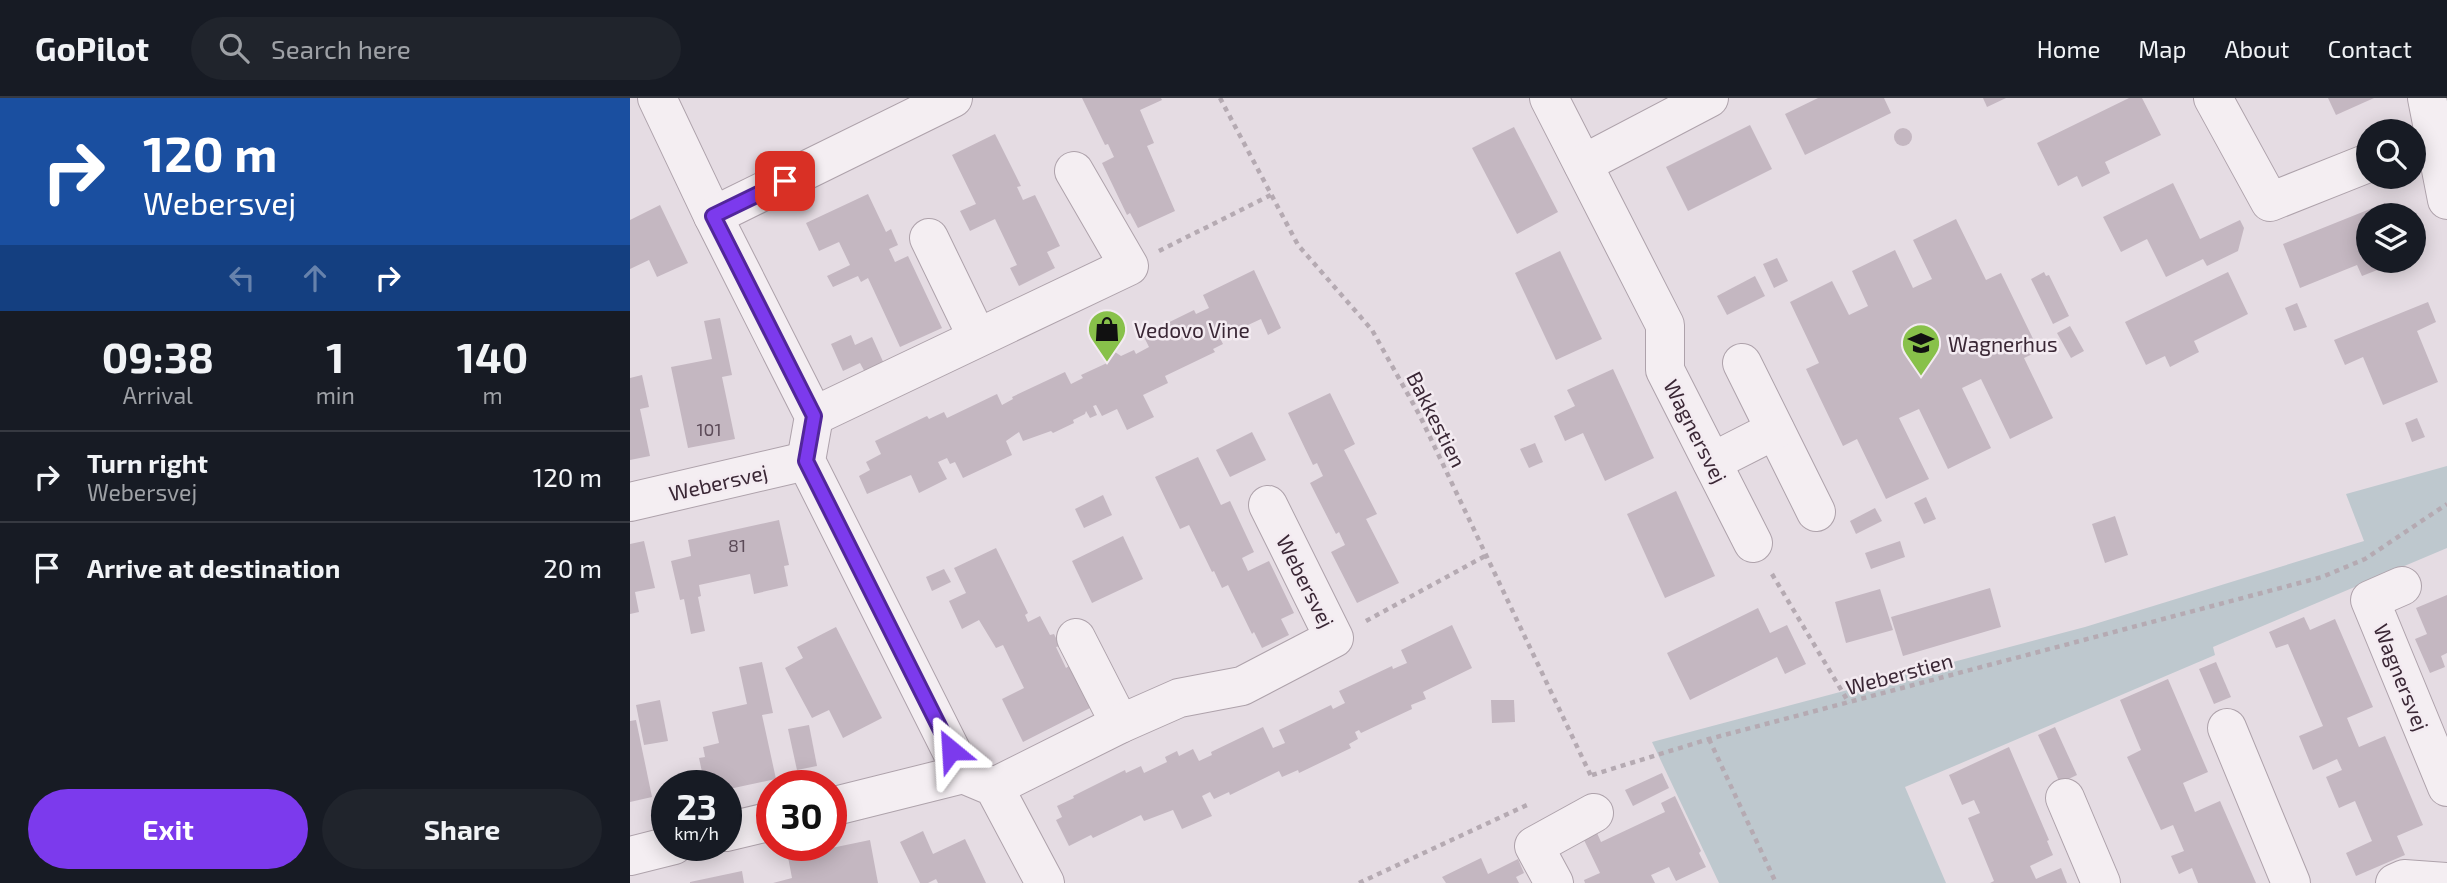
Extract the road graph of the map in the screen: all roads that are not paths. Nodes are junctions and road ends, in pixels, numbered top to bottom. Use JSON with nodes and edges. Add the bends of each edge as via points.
{"nodes":[{"id":1,"x":657,"y":98,"type":"edge"},
{"id":2,"x":953,"y":98,"type":"edge"},
{"id":3,"x":1549,"y":98,"type":"edge"},
{"id":4,"x":1709,"y":98,"type":"edge"},
{"id":5,"x":2213,"y":98,"type":"edge"},
{"id":6,"x":2427,"y":98,"type":"edge"},
{"id":7,"x":1583,"y":164,"type":"junction"},
{"id":8,"x":2356,"y":168,"type":"edge"},
{"id":9,"x":1074,"y":171,"type":"dead end"},
{"id":10,"x":2438,"y":172,"type":"edge"},
{"id":11,"x":713,"y":216,"type":"junction"},
{"id":12,"x":929,"y":238,"type":"dead end"},
{"id":13,"x":977,"y":337,"type":"junction"},
{"id":14,"x":1742,"y":363,"type":"dead end"},
{"id":15,"x":814,"y":416,"type":"junction"},
{"id":16,"x":1775,"y":430,"type":"junction"},
{"id":17,"x":806,"y":461,"type":"junction"},
{"id":18,"x":1712,"y":462,"type":"junction"},
{"id":19,"x":630,"y":502,"type":"edge"},
{"id":20,"x":1268,"y":505,"type":"dead end"},
{"id":21,"x":1816,"y":512,"type":"dead end"},
{"id":22,"x":1754,"y":543,"type":"road end"},
{"id":23,"x":2402,"y":586,"type":"dead end"},
{"id":24,"x":1076,"y":638,"type":"dead end"},
{"id":25,"x":1120,"y":724,"type":"junction"},
{"id":26,"x":2227,"y":728,"type":"dead end"},
{"id":27,"x":978,"y":781,"type":"junction"},
{"id":28,"x":2447,"y":787,"type":"edge"},
{"id":29,"x":1586,"y":797,"type":"road end"},
{"id":30,"x":2065,"y":798,"type":"dead end"},
{"id":31,"x":847,"y":804,"type":"edge"},
{"id":32,"x":651,"y":851,"type":"edge"},
{"id":33,"x":630,"y":856,"type":"edge"},
{"id":34,"x":2447,"y":882,"type":"edge"},
{"id":35,"x":1045,"y":883,"type":"edge"},
{"id":36,"x":1554,"y":883,"type":"edge"},
{"id":37,"x":2101,"y":883,"type":"edge"},
{"id":38,"x":2291,"y":883,"type":"edge"},
{"id":39,"x":2395,"y":883,"type":"edge"}],
"edges":[{"from":1,"to":11,"type":"street"},
{"from":2,"to":11,"type":"street"},
{"from":3,"to":7,"type":"street","name":"Wagnersvej"},
{"from":4,"to":7,"type":"street"},
{"from":5,"to":8,"type":"street","via":[[2270,202]]},
{"from":6,"to":10,"type":"street"},
{"from":7,"to":18,"type":"street","name":"Wagnersvej","via":[[1665,325],[1665,370]]},
{"from":9,"to":13,"type":"street","via":[[1129,266]]},
{"from":11,"to":15,"type":"street"},
{"from":12,"to":13,"type":"street"},
{"from":13,"to":15,"type":"street"},
{"from":14,"to":16,"type":"street"},
{"from":15,"to":17,"type":"street"},
{"from":16,"to":18,"type":"street"},
{"from":16,"to":21,"type":"street"},
{"from":17,"to":19,"type":"street","name":"Webersvej"},
{"from":17,"to":27,"type":"street"},
{"from":18,"to":22,"type":"street","name":"Wagnersvej"},
{"from":20,"to":25,"type":"street","name":"Webersvej","via":[[1334,638],[1242,686],[1179,698]]},
{"from":23,"to":28,"type":"street","name":"Wagnersvej","via":[[2370,600]]},
{"from":24,"to":25,"type":"street"},
{"from":25,"to":27,"type":"street","name":"Webersvej"},
{"from":26,"to":38,"type":"street"},
{"from":27,"to":31,"type":"street","name":"Webersvej"},
{"from":27,"to":35,"type":"street"},
{"from":29,"to":36,"type":"street","via":[[1534,846]]},
{"from":30,"to":37,"type":"street"},
{"from":32,"to":33,"type":"street"},
{"from":34,"to":39,"type":"street","via":[[2404,879]]}]}
